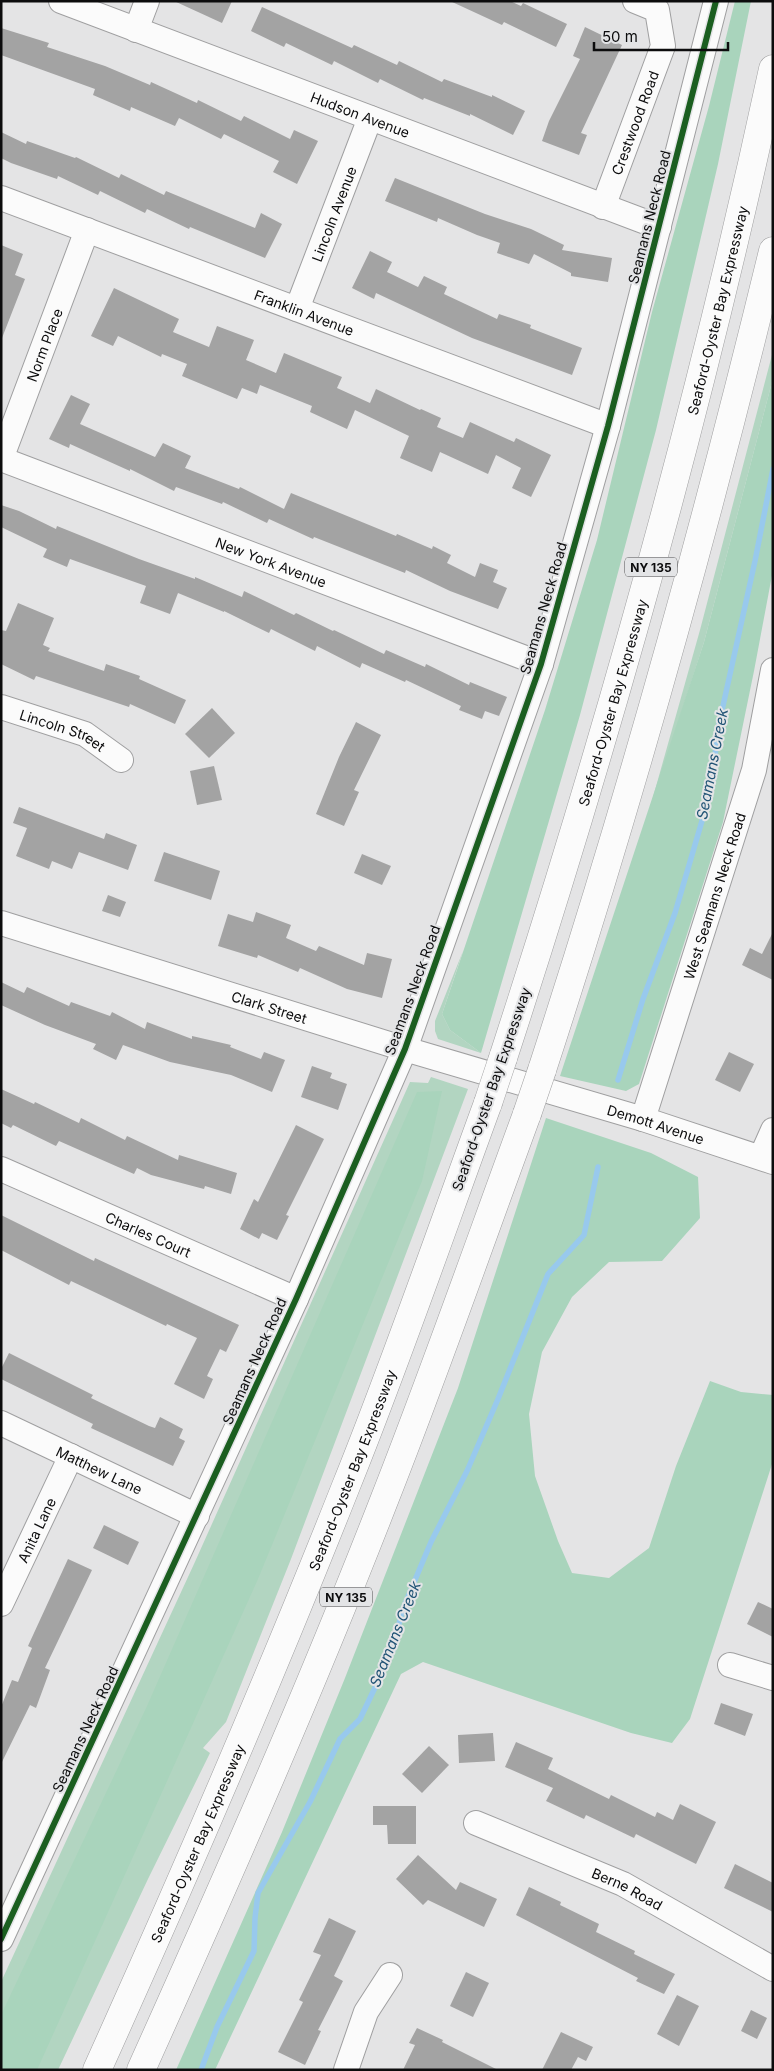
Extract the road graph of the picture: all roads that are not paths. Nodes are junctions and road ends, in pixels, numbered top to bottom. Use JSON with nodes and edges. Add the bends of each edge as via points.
{"nodes":[{"id":1,"x":61,"y":1,"type":"edge"},
{"id":2,"x":147,"y":1,"type":"edge"},
{"id":3,"x":635,"y":1,"type":"edge"},
{"id":4,"x":716,"y":1,"type":"edge"},
{"id":5,"x":136,"y":30,"type":"junction"},
{"id":6,"x":773,"y":69,"type":"edge"},
{"id":7,"x":370,"y":118,"type":"junction"},
{"id":8,"x":1,"y":198,"type":"edge"},
{"id":9,"x":603,"y":207,"type":"junction"},
{"id":10,"x":659,"y":227,"type":"junction"},
{"id":11,"x":87,"y":230,"type":"junction"},
{"id":12,"x":773,"y":251,"type":"edge"},
{"id":13,"x":297,"y":309,"type":"junction"},
{"id":14,"x":608,"y":426,"type":"junction"},
{"id":15,"x":1,"y":459,"type":"edge"},
{"id":16,"x":541,"y":664,"type":"junction"},
{"id":17,"x":773,"y":670,"type":"edge"},
{"id":18,"x":1,"y":707,"type":"edge"},
{"id":19,"x":121,"y":760,"type":"dead end"},
{"id":20,"x":1,"y":923,"type":"edge"},
{"id":21,"x":405,"y":1049,"type":"junction"},
{"id":22,"x":540,"y":1079,"type":"junction"},
{"id":23,"x":643,"y":1119,"type":"junction"},
{"id":24,"x":773,"y":1130,"type":"edge"},
{"id":25,"x":767,"y":1160,"type":"edge"},
{"id":26,"x":1,"y":1169,"type":"edge"},
{"id":27,"x":296,"y":1299,"type":"junction"},
{"id":28,"x":1,"y":1423,"type":"edge"},
{"id":29,"x":71,"y":1456,"type":"junction"},
{"id":30,"x":197,"y":1516,"type":"junction"},
{"id":31,"x":1,"y":1604,"type":"edge"},
{"id":32,"x":730,"y":1665,"type":"dead end"},
{"id":33,"x":773,"y":1678,"type":"edge"},
{"id":34,"x":476,"y":1823,"type":"dead end"},
{"id":35,"x":1,"y":1939,"type":"edge"},
{"id":36,"x":773,"y":1969,"type":"edge"},
{"id":37,"x":390,"y":1975,"type":"dead end"},
{"id":38,"x":126,"y":2005,"type":"junction"},
{"id":39,"x":85,"y":2070,"type":"edge"},
{"id":40,"x":96,"y":2070,"type":"edge"},
{"id":41,"x":141,"y":2070,"type":"edge"},
{"id":42,"x":346,"y":2070,"type":"edge"}],
"edges":[{"from":1,"to":5,"type":"street","name":"Hudson Avenue"},
{"from":2,"to":5,"type":"street"},
{"from":3,"to":9,"type":"street","name":"Crestwood Road","via":[[657,10],[663,46]]},
{"from":4,"to":10,"type":"street","name":"Seamans Neck Road"},
{"from":5,"to":7,"type":"street","name":"Hudson Avenue"},
{"from":6,"to":38,"type":"highway","name":"Seaford-Oyster Bay Expressway","number":"NY 135","bridge":true,"via":[[715,319],[632,636],[554,901],[488,1103],[394,1361],[312,1572]]},
{"from":7,"to":9,"type":"street","name":"Hudson Avenue"},
{"from":7,"to":13,"type":"street","name":"Lincoln Avenue"},
{"from":8,"to":11,"type":"street","name":"Franklin Avenue"},
{"from":9,"to":10,"type":"street","name":"Hudson Avenue"},
{"from":10,"to":14,"type":"street","name":"Seamans Neck Road"},
{"from":11,"to":13,"type":"street","name":"Franklin Avenue"},
{"from":11,"to":15,"type":"street","name":"Norm Place"},
{"from":12,"to":22,"type":"highway","number":"NY 135","via":[[671,647]]},
{"from":13,"to":14,"type":"street","name":"Franklin Avenue"},
{"from":14,"to":16,"type":"street","name":"Seamans Neck Road"},
{"from":15,"to":16,"type":"street","name":"New York Avenue"},
{"from":16,"to":21,"type":"street","name":"Seamans Neck Road"},
{"from":17,"to":23,"type":"street","name":"West Seamans Neck Road","via":[[754,770]]},
{"from":18,"to":19,"type":"street","name":"Lincoln Street","via":[[85,734]]},
{"from":20,"to":21,"type":"street","name":"Clark Street"},
{"from":21,"to":22,"type":"street","name":"Clark Street"},
{"from":21,"to":27,"type":"street","name":"Seamans Neck Road"},
{"from":22,"to":23,"type":"street","name":"Demott Avenue"},
{"from":22,"to":41,"type":"highway","number":"NY 135","bridge":true,"via":[[432,1374],[335,1623]]},
{"from":23,"to":25,"type":"street","name":"Demott Avenue"},
{"from":24,"to":25,"type":"street"},
{"from":26,"to":27,"type":"street","name":"Charles Court"},
{"from":27,"to":30,"type":"street","name":"Seamans Neck Road"},
{"from":28,"to":29,"type":"street","name":"Matthew Lane"},
{"from":29,"to":30,"type":"street","name":"Matthew Lane"},
{"from":29,"to":31,"type":"street","name":"Anita Lane"},
{"from":30,"to":35,"type":"street","name":"Seamans Neck Road"},
{"from":32,"to":33,"type":"street"},
{"from":34,"to":36,"type":"street","name":"Berne Road","via":[[623,1884]]},
{"from":37,"to":42,"type":"street","via":[[366,2012]]},
{"from":38,"to":39,"type":"highway"},
{"from":38,"to":40,"type":"highway","name":"Seaford-Oyster Bay Expressway","number":"NY 135"}]}
